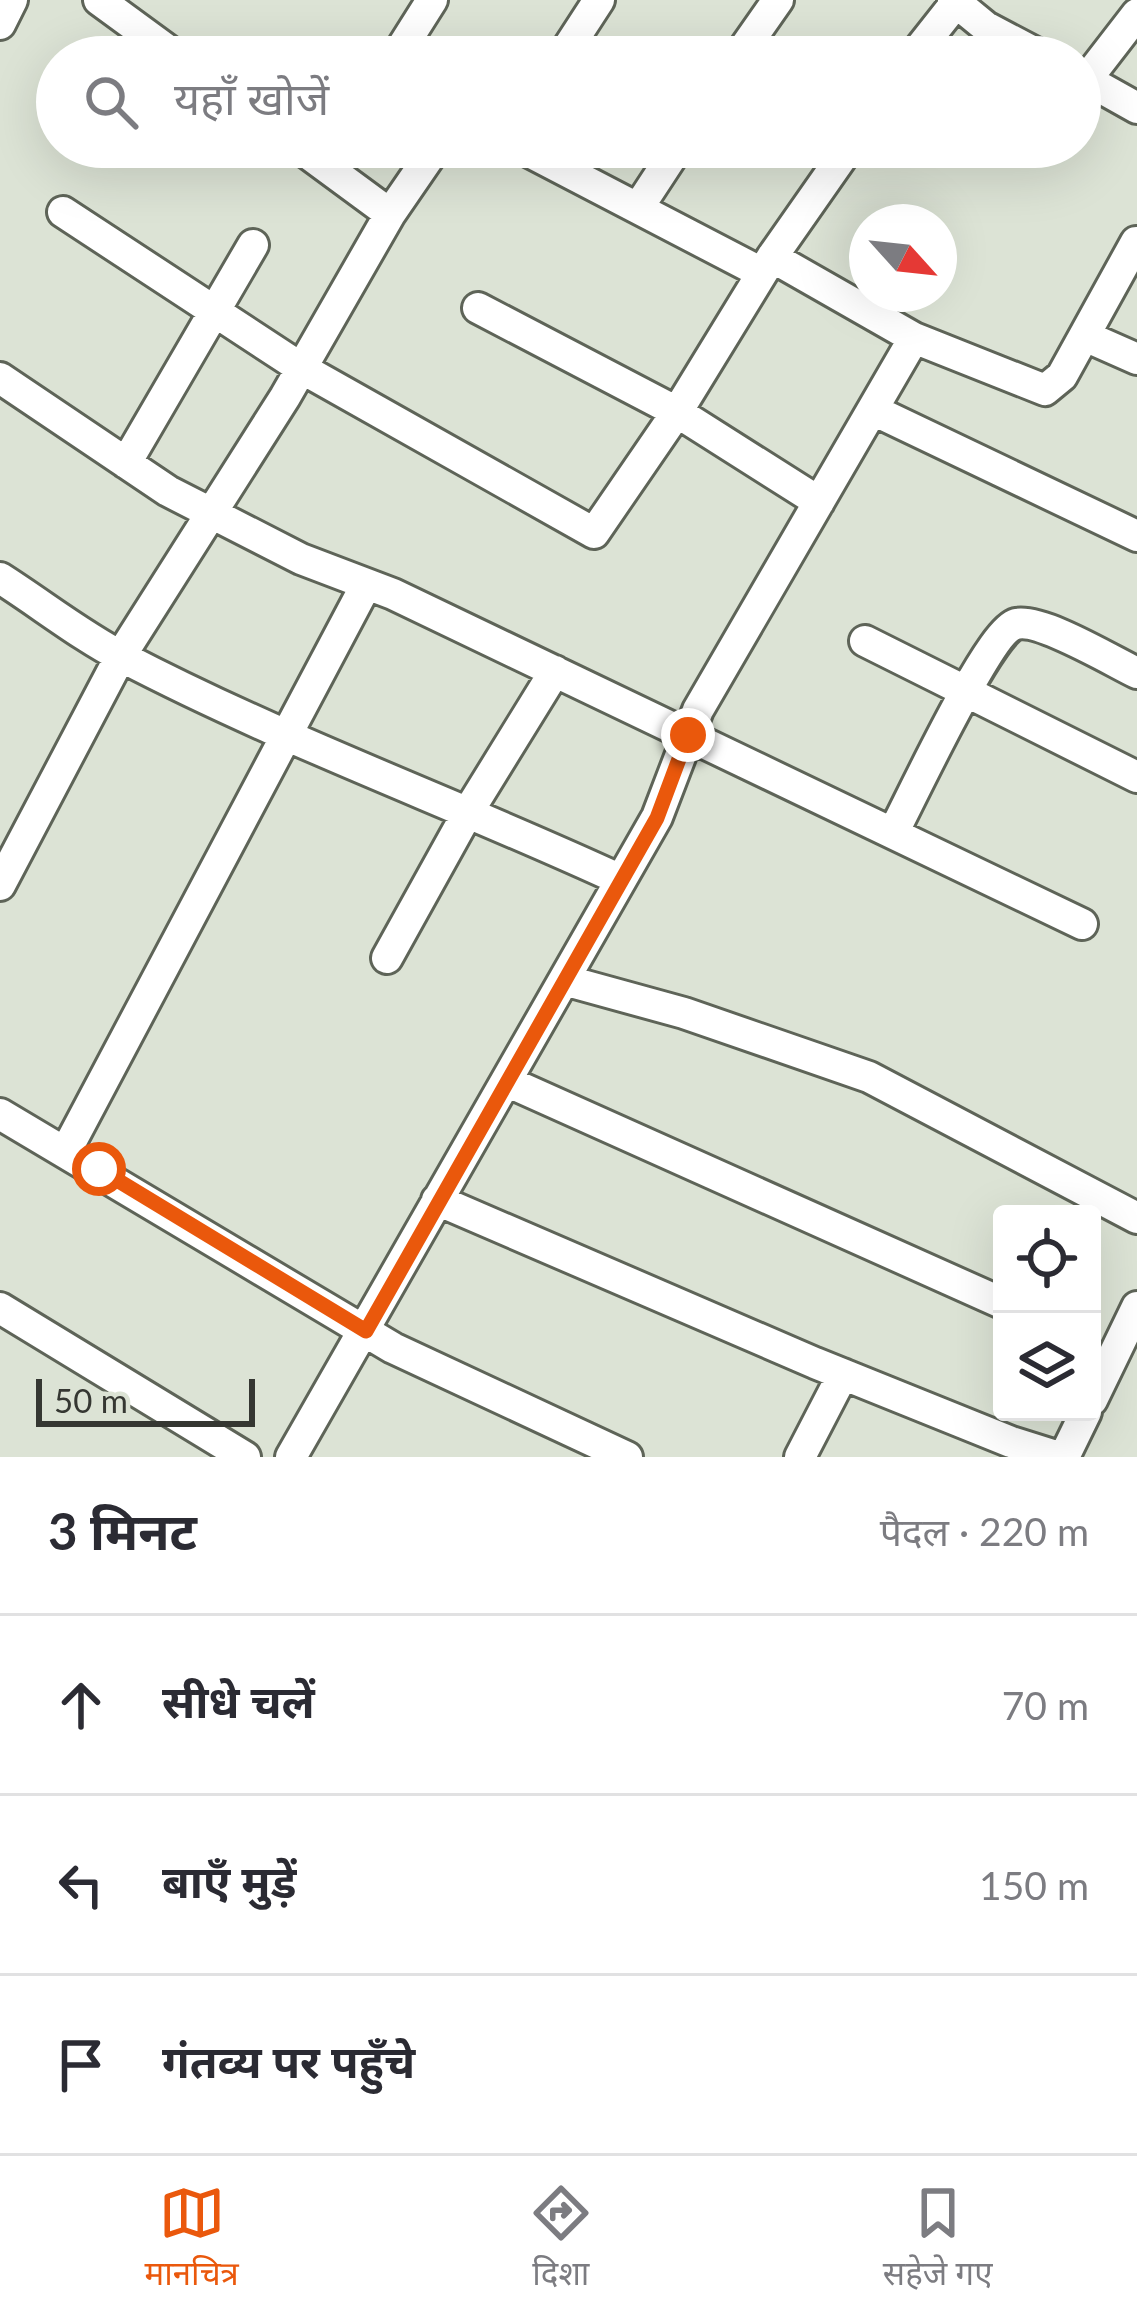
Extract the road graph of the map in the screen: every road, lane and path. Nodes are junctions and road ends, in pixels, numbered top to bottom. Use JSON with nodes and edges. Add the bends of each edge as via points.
{"nodes":[{"id":1,"x":13,"y":0,"type":"edge"},
{"id":2,"x":99,"y":0,"type":"edge"},
{"id":3,"x":432,"y":0,"type":"edge"},
{"id":4,"x":599,"y":0,"type":"edge"},
{"id":5,"x":778,"y":0,"type":"edge"},
{"id":6,"x":955,"y":1,"type":"edge"},
{"id":7,"x":1137,"y":14,"type":"edge"},
{"id":8,"x":0,"y":24,"type":"edge"},
{"id":9,"x":148,"y":36,"type":"edge"},
{"id":10,"x":409,"y":36,"type":"edge"},
{"id":11,"x":576,"y":36,"type":"edge"},
{"id":12,"x":753,"y":36,"type":"edge"},
{"id":13,"x":929,"y":36,"type":"edge"},
{"id":14,"x":1003,"y":36,"type":"edge"},
{"id":15,"x":1101,"y":57,"type":"edge"},
{"id":16,"x":1101,"y":88,"type":"edge"},
{"id":17,"x":1137,"y":108,"type":"edge"},
{"id":18,"x":328,"y":168,"type":"edge"},
{"id":19,"x":422,"y":168,"type":"edge"},
{"id":20,"x":561,"y":168,"type":"edge"},
{"id":21,"x":664,"y":168,"type":"edge"},
{"id":22,"x":835,"y":168,"type":"edge"},
{"id":23,"x":638,"y":208,"type":"junction"},
{"id":24,"x":63,"y":212,"type":"dead end"},
{"id":25,"x":390,"y":214,"type":"junction"},
{"id":26,"x":1136,"y":242,"type":"edge"},
{"id":27,"x":253,"y":245,"type":"dead end"},
{"id":28,"x":767,"y":265,"type":"junction"},
{"id":29,"x":478,"y":308,"type":"dead end"},
{"id":30,"x":216,"y":312,"type":"junction"},
{"id":31,"x":1084,"y":336,"type":"junction"},
{"id":32,"x":914,"y":338,"type":"junction"},
{"id":33,"x":1137,"y":359,"type":"edge"},
{"id":34,"x":301,"y":368,"type":"junction"},
{"id":35,"x":0,"y":379,"type":"edge"},
{"id":36,"x":872,"y":410,"type":"junction"},
{"id":37,"x":677,"y":412,"type":"junction"},
{"id":38,"x":126,"y":463,"type":"junction"},
{"id":39,"x":819,"y":502,"type":"junction"},
{"id":40,"x":210,"y":512,"type":"junction"},
{"id":41,"x":1137,"y":536,"type":"edge"},
{"id":42,"x":0,"y":578,"type":"edge"},
{"id":43,"x":366,"y":585,"type":"junction"},
{"id":44,"x":865,"y":640,"type":"dead end"},
{"id":45,"x":120,"y":657,"type":"junction"},
{"id":46,"x":555,"y":671,"type":"junction"},
{"id":47,"x":1137,"y":673,"type":"edge"},
{"id":48,"x":966,"y":691,"type":"junction"},
{"id":49,"x":287,"y":734,"type":"junction"},
{"id":50,"x":688,"y":735,"type":"junction"},
{"id":51,"x":1137,"y":777,"type":"edge"},
{"id":52,"x":468,"y":812,"type":"junction"},
{"id":53,"x":893,"y":833,"type":"junction"},
{"id":54,"x":621,"y":880,"type":"junction"},
{"id":55,"x":0,"y":885,"type":"edge"},
{"id":56,"x":1082,"y":924,"type":"dead end"},
{"id":57,"x":387,"y":958,"type":"dead end"},
{"id":58,"x":564,"y":980,"type":"junction"},
{"id":59,"x":506,"y":1081,"type":"junction"},
{"id":60,"x":0,"y":1114,"type":"edge"},
{"id":61,"x":66,"y":1151,"type":"junction"},
{"id":62,"x":437,"y":1200,"type":"junction"},
{"id":63,"x":1137,"y":1218,"type":"edge"},
{"id":64,"x":993,"y":1299,"type":"edge"},
{"id":65,"x":1137,"y":1307,"type":"edge"},
{"id":66,"x":0,"y":1308,"type":"edge"},
{"id":67,"x":366,"y":1331,"type":"junction"},
{"id":68,"x":843,"y":1374,"type":"junction"},
{"id":69,"x":1101,"y":1381,"type":"edge"},
{"id":70,"x":1081,"y":1421,"type":"edge"},
{"id":71,"x":1007,"y":1450,"type":"edge"},
{"id":72,"x":244,"y":1457,"type":"edge"},
{"id":73,"x":291,"y":1457,"type":"edge"},
{"id":74,"x":627,"y":1457,"type":"edge"},
{"id":75,"x":800,"y":1457,"type":"edge"},
{"id":76,"x":1062,"y":1457,"type":"edge"}],
"edges":[{"from":1,"to":8,"type":"street"},
{"from":2,"to":9,"type":"street"},
{"from":3,"to":10,"type":"street"},
{"from":4,"to":11,"type":"street"},
{"from":5,"to":12,"type":"street"},
{"from":6,"to":13,"type":"street"},
{"from":6,"to":14,"type":"street"},
{"from":7,"to":15,"type":"street"},
{"from":16,"to":17,"type":"street"},
{"from":18,"to":25,"type":"street"},
{"from":19,"to":25,"type":"street"},
{"from":20,"to":23,"type":"street"},
{"from":21,"to":23,"type":"street"},
{"from":22,"to":28,"type":"street"},
{"from":23,"to":28,"type":"street"},
{"from":24,"to":30,"type":"street"},
{"from":25,"to":34,"type":"street"},
{"from":26,"to":31,"type":"street"},
{"from":27,"to":30,"type":"street"},
{"from":28,"to":32,"type":"street"},
{"from":28,"to":37,"type":"street"},
{"from":29,"to":37,"type":"street"},
{"from":30,"to":34,"type":"street"},
{"from":30,"to":38,"type":"street"},
{"from":31,"to":32,"type":"street","via":[[1045,390]]},
{"from":31,"to":33,"type":"street"},
{"from":32,"to":36,"type":"street"},
{"from":34,"to":37,"type":"street","via":[[594,533]]},
{"from":34,"to":40,"type":"street"},
{"from":35,"to":38,"type":"street"},
{"from":36,"to":39,"type":"street"},
{"from":36,"to":41,"type":"street"},
{"from":37,"to":39,"type":"street"},
{"from":38,"to":40,"type":"street"},
{"from":39,"to":50,"type":"street"},
{"from":40,"to":43,"type":"street"},
{"from":40,"to":45,"type":"street"},
{"from":42,"to":45,"type":"street"},
{"from":43,"to":46,"type":"street"},
{"from":43,"to":49,"type":"street"},
{"from":44,"to":48,"type":"street"},
{"from":45,"to":49,"type":"street"},
{"from":45,"to":55,"type":"street"},
{"from":46,"to":50,"type":"street"},
{"from":46,"to":52,"type":"street"},
{"from":47,"to":48,"type":"street","via":[[1016,624]]},
{"from":48,"to":51,"type":"street"},
{"from":48,"to":53,"type":"street"},
{"from":49,"to":52,"type":"street"},
{"from":49,"to":61,"type":"street"},
{"from":50,"to":53,"type":"street"},
{"from":50,"to":54,"type":"street","via":[[657,818]]},
{"from":52,"to":54,"type":"street"},
{"from":52,"to":57,"type":"street"},
{"from":53,"to":56,"type":"street"},
{"from":54,"to":58,"type":"street"},
{"from":58,"to":59,"type":"street"},
{"from":58,"to":63,"type":"street","via":[[868,1077]]},
{"from":59,"to":62,"type":"street"},
{"from":59,"to":64,"type":"street"},
{"from":60,"to":61,"type":"street"},
{"from":61,"to":67,"type":"street"},
{"from":62,"to":67,"type":"street"},
{"from":62,"to":68,"type":"street"},
{"from":65,"to":69,"type":"street"},
{"from":66,"to":72,"type":"street"},
{"from":67,"to":73,"type":"street"},
{"from":67,"to":74,"type":"street"},
{"from":68,"to":71,"type":"street"},
{"from":68,"to":75,"type":"street"},
{"from":70,"to":76,"type":"street"},
{"from":71,"to":76,"type":"street"}]}
